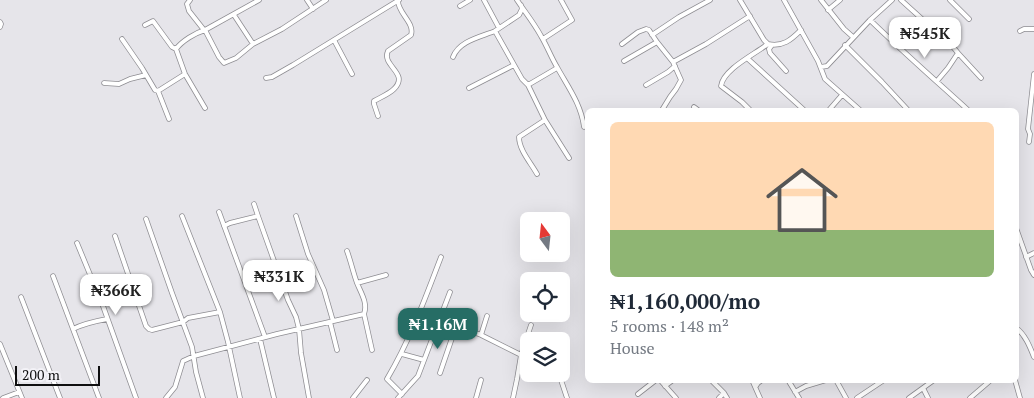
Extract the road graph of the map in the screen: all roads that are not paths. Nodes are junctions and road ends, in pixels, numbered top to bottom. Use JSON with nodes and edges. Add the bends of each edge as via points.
{"nodes":[{"id":1,"x":190,"y":0,"type":"edge"},
{"id":2,"x":259,"y":0,"type":"edge"},
{"id":3,"x":307,"y":0,"type":"edge"},
{"id":4,"x":326,"y":0,"type":"edge"},
{"id":5,"x":398,"y":0,"type":"edge"},
{"id":6,"x":470,"y":0,"type":"edge"},
{"id":7,"x":484,"y":0,"type":"edge"},
{"id":8,"x":517,"y":0,"type":"edge"},
{"id":9,"x":561,"y":0,"type":"edge"},
{"id":10,"x":710,"y":0,"type":"edge"},
{"id":11,"x":740,"y":0,"type":"edge"},
{"id":12,"x":784,"y":0,"type":"edge"},
{"id":13,"x":821,"y":0,"type":"edge"},
{"id":14,"x":840,"y":0,"type":"edge"},
{"id":15,"x":892,"y":0,"type":"edge"},
{"id":16,"x":901,"y":0,"type":"edge"},
{"id":17,"x":950,"y":0,"type":"edge"},
{"id":18,"x":460,"y":6,"type":"dead end"},
{"id":19,"x":521,"y":6,"type":"junction"},
{"id":20,"x":313,"y":9,"type":"junction"},
{"id":21,"x":828,"y":10,"type":"junction"},
{"id":22,"x":234,"y":14,"type":"junction"},
{"id":23,"x":750,"y":16,"type":"junction"},
{"id":24,"x":969,"y":19,"type":"dead end"},
{"id":25,"x":870,"y":20,"type":"junction"},
{"id":26,"x":0,"y":22,"type":"edge"},
{"id":27,"x":145,"y":26,"type":"dead end"},
{"id":28,"x":0,"y":27,"type":"edge"},
{"id":29,"x":497,"y":29,"type":"junction"},
{"id":30,"x":1034,"y":29,"type":"edge"},
{"id":31,"x":204,"y":30,"type":"junction"},
{"id":32,"x":801,"y":30,"type":"junction"},
{"id":33,"x":1020,"y":31,"type":"dead end"},
{"id":34,"x":652,"y":35,"type":"junction"},
{"id":35,"x":853,"y":37,"type":"junction"},
{"id":36,"x":122,"y":38,"type":"dead end"},
{"id":37,"x":543,"y":39,"type":"junction"},
{"id":38,"x":334,"y":40,"type":"junction"},
{"id":39,"x":657,"y":42,"type":"junction"},
{"id":40,"x":253,"y":44,"type":"junction"},
{"id":41,"x":622,"y":44,"type":"dead end"},
{"id":42,"x":770,"y":45,"type":"junction"},
{"id":43,"x":845,"y":46,"type":"junction"},
{"id":44,"x":176,"y":49,"type":"junction"},
{"id":45,"x":958,"y":53,"type":"junction"},
{"id":46,"x":453,"y":57,"type":"dead end"},
{"id":47,"x":748,"y":59,"type":"junction"},
{"id":48,"x":624,"y":61,"type":"dead end"},
{"id":49,"x":674,"y":64,"type":"junction"},
{"id":50,"x":514,"y":65,"type":"junction"},
{"id":51,"x":820,"y":67,"type":"junction"},
{"id":52,"x":557,"y":68,"type":"junction"},
{"id":53,"x":786,"y":71,"type":"dead end"},
{"id":54,"x":185,"y":74,"type":"junction"},
{"id":55,"x":352,"y":74,"type":"dead end"},
{"id":56,"x":1034,"y":74,"type":"edge"},
{"id":57,"x":146,"y":75,"type":"junction"},
{"id":58,"x":266,"y":78,"type":"dead end"},
{"id":59,"x":981,"y":78,"type":"dead end"},
{"id":60,"x":937,"y":82,"type":"junction"},
{"id":61,"x":104,"y":83,"type":"dead end"},
{"id":62,"x":1034,"y":83,"type":"edge"},
{"id":63,"x":528,"y":85,"type":"junction"},
{"id":64,"x":646,"y":86,"type":"dead end"},
{"id":65,"x":469,"y":88,"type":"dead end"},
{"id":66,"x":158,"y":91,"type":"junction"},
{"id":67,"x":842,"y":94,"type":"junction"},
{"id":68,"x":205,"y":108,"type":"dead end"},
{"id":69,"x":663,"y":108,"type":"edge"},
{"id":70,"x":748,"y":108,"type":"edge"},
{"id":71,"x":802,"y":108,"type":"edge"},
{"id":72,"x":831,"y":108,"type":"edge"},
{"id":73,"x":858,"y":108,"type":"edge"},
{"id":74,"x":906,"y":108,"type":"edge"},
{"id":75,"x":966,"y":108,"type":"edge"},
{"id":76,"x":378,"y":116,"type":"dead end"},
{"id":77,"x":169,"y":119,"type":"dead end"},
{"id":78,"x":545,"y":120,"type":"junction"},
{"id":79,"x":584,"y":127,"type":"dead end"},
{"id":80,"x":1029,"y":142,"type":"dead end"},
{"id":81,"x":569,"y":158,"type":"dead end"},
{"id":82,"x":537,"y":174,"type":"dead end"},
{"id":83,"x":254,"y":204,"type":"dead end"},
{"id":84,"x":219,"y":212,"type":"dead end"},
{"id":85,"x":182,"y":216,"type":"dead end"},
{"id":86,"x":258,"y":216,"type":"junction"},
{"id":87,"x":296,"y":216,"type":"dead end"},
{"id":88,"x":146,"y":219,"type":"dead end"},
{"id":89,"x":224,"y":226,"type":"junction"},
{"id":90,"x":115,"y":236,"type":"dead end"},
{"id":91,"x":1019,"y":237,"type":"edge"},
{"id":92,"x":77,"y":243,"type":"dead end"},
{"id":93,"x":347,"y":251,"type":"dead end"},
{"id":94,"x":1034,"y":253,"type":"edge"},
{"id":95,"x":441,"y":257,"type":"dead end"},
{"id":96,"x":1026,"y":257,"type":"junction"},
{"id":97,"x":386,"y":275,"type":"dead end"},
{"id":98,"x":1034,"y":275,"type":"edge"},
{"id":99,"x":54,"y":276,"type":"dead end"},
{"id":100,"x":357,"y":283,"type":"junction"},
{"id":101,"x":450,"y":292,"type":"dead end"},
{"id":102,"x":21,"y":297,"type":"dead end"},
{"id":103,"x":220,"y":312,"type":"junction"},
{"id":104,"x":364,"y":314,"type":"junction"},
{"id":105,"x":487,"y":316,"type":"dead end"},
{"id":106,"x":440,"y":318,"type":"junction"},
{"id":107,"x":107,"y":319,"type":"junction"},
{"id":108,"x":417,"y":320,"type":"junction"},
{"id":109,"x":331,"y":321,"type":"junction"},
{"id":110,"x":183,"y":322,"type":"junction"},
{"id":111,"x":531,"y":325,"type":"dead end"},
{"id":112,"x":436,"y":327,"type":"junction"},
{"id":113,"x":460,"y":327,"type":"junction"},
{"id":114,"x":72,"y":329,"type":"junction"},
{"id":115,"x":299,"y":329,"type":"junction"},
{"id":116,"x":1019,"y":330,"type":"edge"},
{"id":117,"x":529,"y":332,"type":"edge"},
{"id":118,"x":481,"y":335,"type":"junction"},
{"id":119,"x":262,"y":338,"type":"junction"},
{"id":120,"x":0,"y":344,"type":"edge"},
{"id":121,"x":228,"y":346,"type":"junction"},
{"id":122,"x":337,"y":350,"type":"dead end"},
{"id":123,"x":372,"y":350,"type":"dead end"},
{"id":124,"x":402,"y":354,"type":"junction"},
{"id":125,"x":520,"y":355,"type":"edge"},
{"id":126,"x":194,"y":356,"type":"junction"},
{"id":127,"x":1034,"y":357,"type":"edge"},
{"id":128,"x":424,"y":360,"type":"junction"},
{"id":129,"x":7,"y":361,"type":"junction"},
{"id":130,"x":0,"y":363,"type":"edge"},
{"id":131,"x":520,"y":364,"type":"edge"},
{"id":132,"x":440,"y":373,"type":"dead end"},
{"id":133,"x":367,"y":380,"type":"dead end"},
{"id":134,"x":481,"y":380,"type":"dead end"},
{"id":135,"x":562,"y":382,"type":"edge"},
{"id":136,"x":652,"y":383,"type":"edge"},
{"id":137,"x":662,"y":383,"type":"edge"},
{"id":138,"x":669,"y":383,"type":"edge"},
{"id":139,"x":714,"y":383,"type":"edge"},
{"id":140,"x":754,"y":383,"type":"edge"},
{"id":141,"x":758,"y":383,"type":"edge"},
{"id":142,"x":790,"y":383,"type":"edge"},
{"id":143,"x":816,"y":383,"type":"edge"},
{"id":144,"x":838,"y":383,"type":"edge"},
{"id":145,"x":876,"y":383,"type":"edge"},
{"id":146,"x":930,"y":383,"type":"edge"},
{"id":147,"x":988,"y":383,"type":"edge"},
{"id":148,"x":1016,"y":383,"type":"edge"},
{"id":149,"x":665,"y":386,"type":"junction"},
{"id":150,"x":756,"y":386,"type":"junction"},
{"id":151,"x":923,"y":388,"type":"junction"},
{"id":152,"x":19,"y":392,"type":"junction"},
{"id":153,"x":795,"y":392,"type":"junction"},
{"id":154,"x":724,"y":393,"type":"junction"},
{"id":155,"x":402,"y":394,"type":"junction"},
{"id":156,"x":638,"y":394,"type":"dead end"},
{"id":157,"x":3,"y":398,"type":"edge"},
{"id":158,"x":22,"y":398,"type":"edge"},
{"id":159,"x":60,"y":398,"type":"edge"},
{"id":160,"x":99,"y":398,"type":"edge"},
{"id":161,"x":136,"y":398,"type":"edge"},
{"id":162,"x":166,"y":398,"type":"edge"},
{"id":163,"x":203,"y":398,"type":"edge"},
{"id":164,"x":240,"y":398,"type":"edge"},
{"id":165,"x":274,"y":398,"type":"edge"},
{"id":166,"x":309,"y":398,"type":"edge"},
{"id":167,"x":353,"y":398,"type":"edge"},
{"id":168,"x":398,"y":398,"type":"edge"},
{"id":169,"x":476,"y":398,"type":"edge"},
{"id":170,"x":513,"y":398,"type":"edge"},
{"id":171,"x":567,"y":398,"type":"edge"},
{"id":172,"x":676,"y":398,"type":"edge"},
{"id":173,"x":720,"y":398,"type":"edge"},
{"id":174,"x":727,"y":398,"type":"edge"},
{"id":175,"x":760,"y":398,"type":"edge"},
{"id":176,"x":799,"y":398,"type":"edge"},
{"id":177,"x":846,"y":398,"type":"edge"},
{"id":178,"x":857,"y":398,"type":"edge"},
{"id":179,"x":910,"y":398,"type":"edge"},
{"id":180,"x":928,"y":398,"type":"edge"},
{"id":181,"x":970,"y":398,"type":"edge"},
{"id":182,"x":1020,"y":398,"type":"edge"}],
"edges":[{"from":1,"to":31,"type":"street","via":[[187,4],[189,11]]},
{"from":2,"to":22,"type":"street"},
{"from":3,"to":20,"type":"street"},
{"from":4,"to":20,"type":"street"},
{"from":5,"to":38,"type":"street"},
{"from":5,"to":76,"type":"street","via":[[398,7],[412,33],[388,51],[388,60],[400,80],[391,92],[374,101]]},
{"from":6,"to":18,"type":"street"},
{"from":7,"to":29,"type":"street"},
{"from":8,"to":19,"type":"street"},
{"from":9,"to":37,"type":"street","via":[[572,20]]},
{"from":10,"to":34,"type":"street"},
{"from":11,"to":23,"type":"street"},
{"from":12,"to":32,"type":"street"},
{"from":13,"to":21,"type":"street"},
{"from":14,"to":21,"type":"street"},
{"from":15,"to":25,"type":"street"},
{"from":16,"to":45,"type":"street"},
{"from":17,"to":24,"type":"street"},
{"from":19,"to":29,"type":"street","via":[[519,15]]},
{"from":19,"to":37,"type":"street"},
{"from":20,"to":40,"type":"street"},
{"from":21,"to":35,"type":"street"},
{"from":22,"to":31,"type":"street"},
{"from":22,"to":40,"type":"street"},
{"from":23,"to":42,"type":"street"},
{"from":23,"to":49,"type":"street"},
{"from":25,"to":35,"type":"street"},
{"from":25,"to":60,"type":"street"},
{"from":26,"to":28,"type":"street"},
{"from":27,"to":44,"type":"street","via":[[153,21],[165,40]]},
{"from":29,"to":46,"type":"street","via":[[468,41]]},
{"from":29,"to":50,"type":"street"},
{"from":30,"to":33,"type":"street"},
{"from":31,"to":40,"type":"street","via":[[224,63]]},
{"from":31,"to":44,"type":"street"},
{"from":32,"to":42,"type":"street","via":[[782,44]]},
{"from":32,"to":51,"type":"street"},
{"from":34,"to":39,"type":"street"},
{"from":34,"to":41,"type":"street","via":[[646,29]]},
{"from":35,"to":43,"type":"street"},
{"from":36,"to":57,"type":"street"},
{"from":37,"to":52,"type":"street"},
{"from":38,"to":55,"type":"street"},
{"from":38,"to":58,"type":"street"},
{"from":39,"to":48,"type":"street"},
{"from":39,"to":49,"type":"street"},
{"from":42,"to":47,"type":"street"},
{"from":42,"to":53,"type":"street","via":[[770,53]]},
{"from":43,"to":51,"type":"street","via":[[827,66]]},
{"from":43,"to":74,"type":"street"},
{"from":44,"to":54,"type":"street"},
{"from":45,"to":59,"type":"street"},
{"from":45,"to":60,"type":"street"},
{"from":47,"to":70,"type":"street","via":[[729,71],[720,84]]},
{"from":47,"to":71,"type":"street"},
{"from":49,"to":64,"type":"street","via":[[668,72]]},
{"from":49,"to":69,"type":"street","via":[[680,83]]},
{"from":50,"to":63,"type":"street"},
{"from":50,"to":65,"type":"street"},
{"from":51,"to":67,"type":"street","via":[[825,79]]},
{"from":52,"to":63,"type":"street"},
{"from":52,"to":79,"type":"street","via":[[578,104]]},
{"from":54,"to":66,"type":"street"},
{"from":54,"to":68,"type":"street"},
{"from":56,"to":62,"type":"street"},
{"from":57,"to":61,"type":"street","via":[[119,84]]},
{"from":57,"to":66,"type":"street"},
{"from":60,"to":75,"type":"street"},
{"from":62,"to":80,"type":"street"},
{"from":63,"to":78,"type":"street"},
{"from":66,"to":77,"type":"street"},
{"from":67,"to":72,"type":"street"},
{"from":67,"to":73,"type":"street"},
{"from":78,"to":81,"type":"street"},
{"from":78,"to":82,"type":"street","via":[[519,137]]},
{"from":83,"to":86,"type":"street"},
{"from":84,"to":89,"type":"street"},
{"from":85,"to":103,"type":"street"},
{"from":86,"to":89,"type":"street"},
{"from":86,"to":115,"type":"street"},
{"from":87,"to":109,"type":"street","via":[[324,290]]},
{"from":88,"to":110,"type":"street"},
{"from":89,"to":119,"type":"street"},
{"from":90,"to":110,"type":"street","via":[[147,328],[152,330]]},
{"from":91,"to":96,"type":"street"},
{"from":92,"to":107,"type":"street"},
{"from":93,"to":100,"type":"street"},
{"from":94,"to":96,"type":"street"},
{"from":95,"to":108,"type":"street"},
{"from":96,"to":98,"type":"street"},
{"from":97,"to":100,"type":"street"},
{"from":99,"to":114,"type":"street"},
{"from":100,"to":104,"type":"street","via":[[364,300]]},
{"from":101,"to":106,"type":"street"},
{"from":102,"to":159,"type":"street"},
{"from":103,"to":110,"type":"street","via":[[188,318]]},
{"from":103,"to":121,"type":"street"},
{"from":104,"to":109,"type":"street"},
{"from":104,"to":123,"type":"street"},
{"from":105,"to":118,"type":"street"},
{"from":106,"to":112,"type":"street"},
{"from":106,"to":113,"type":"street"},
{"from":107,"to":114,"type":"street"},
{"from":107,"to":161,"type":"street"},
{"from":108,"to":112,"type":"street"},
{"from":108,"to":124,"type":"street"},
{"from":109,"to":115,"type":"street"},
{"from":109,"to":122,"type":"street"},
{"from":110,"to":126,"type":"street"},
{"from":111,"to":117,"type":"street"},
{"from":112,"to":128,"type":"street"},
{"from":113,"to":118,"type":"street"},
{"from":113,"to":132,"type":"street","via":[[452,338]]},
{"from":114,"to":160,"type":"street"},
{"from":115,"to":119,"type":"street"},
{"from":115,"to":166,"type":"street"},
{"from":116,"to":127,"type":"street"},
{"from":118,"to":125,"type":"street"},
{"from":119,"to":121,"type":"street"},
{"from":119,"to":165,"type":"street"},
{"from":120,"to":129,"type":"street"},
{"from":121,"to":126,"type":"street"},
{"from":121,"to":164,"type":"street"},
{"from":124,"to":128,"type":"street"},
{"from":124,"to":155,"type":"street","via":[[387,379]]},
{"from":126,"to":162,"type":"street","via":[[183,361],[175,386]]},
{"from":126,"to":163,"type":"street"},
{"from":128,"to":155,"type":"street","via":[[418,376]]},
{"from":129,"to":130,"type":"street"},
{"from":129,"to":152,"type":"street"},
{"from":131,"to":170,"type":"street"},
{"from":133,"to":167,"type":"street"},
{"from":134,"to":169,"type":"street"},
{"from":135,"to":171,"type":"street"},
{"from":136,"to":156,"type":"street"},
{"from":137,"to":149,"type":"street"},
{"from":138,"to":149,"type":"street"},
{"from":139,"to":154,"type":"street"},
{"from":140,"to":150,"type":"street"},
{"from":141,"to":150,"type":"street"},
{"from":142,"to":153,"type":"street"},
{"from":143,"to":153,"type":"street"},
{"from":144,"to":177,"type":"street"},
{"from":145,"to":178,"type":"street"},
{"from":146,"to":151,"type":"street"},
{"from":147,"to":181,"type":"street"},
{"from":148,"to":182,"type":"street"},
{"from":149,"to":172,"type":"street"},
{"from":150,"to":175,"type":"street"},
{"from":151,"to":179,"type":"street"},
{"from":151,"to":180,"type":"street"},
{"from":152,"to":157,"type":"street"},
{"from":152,"to":158,"type":"street"},
{"from":153,"to":176,"type":"street"},
{"from":154,"to":173,"type":"street"},
{"from":154,"to":174,"type":"street"},
{"from":155,"to":168,"type":"street"}]}
